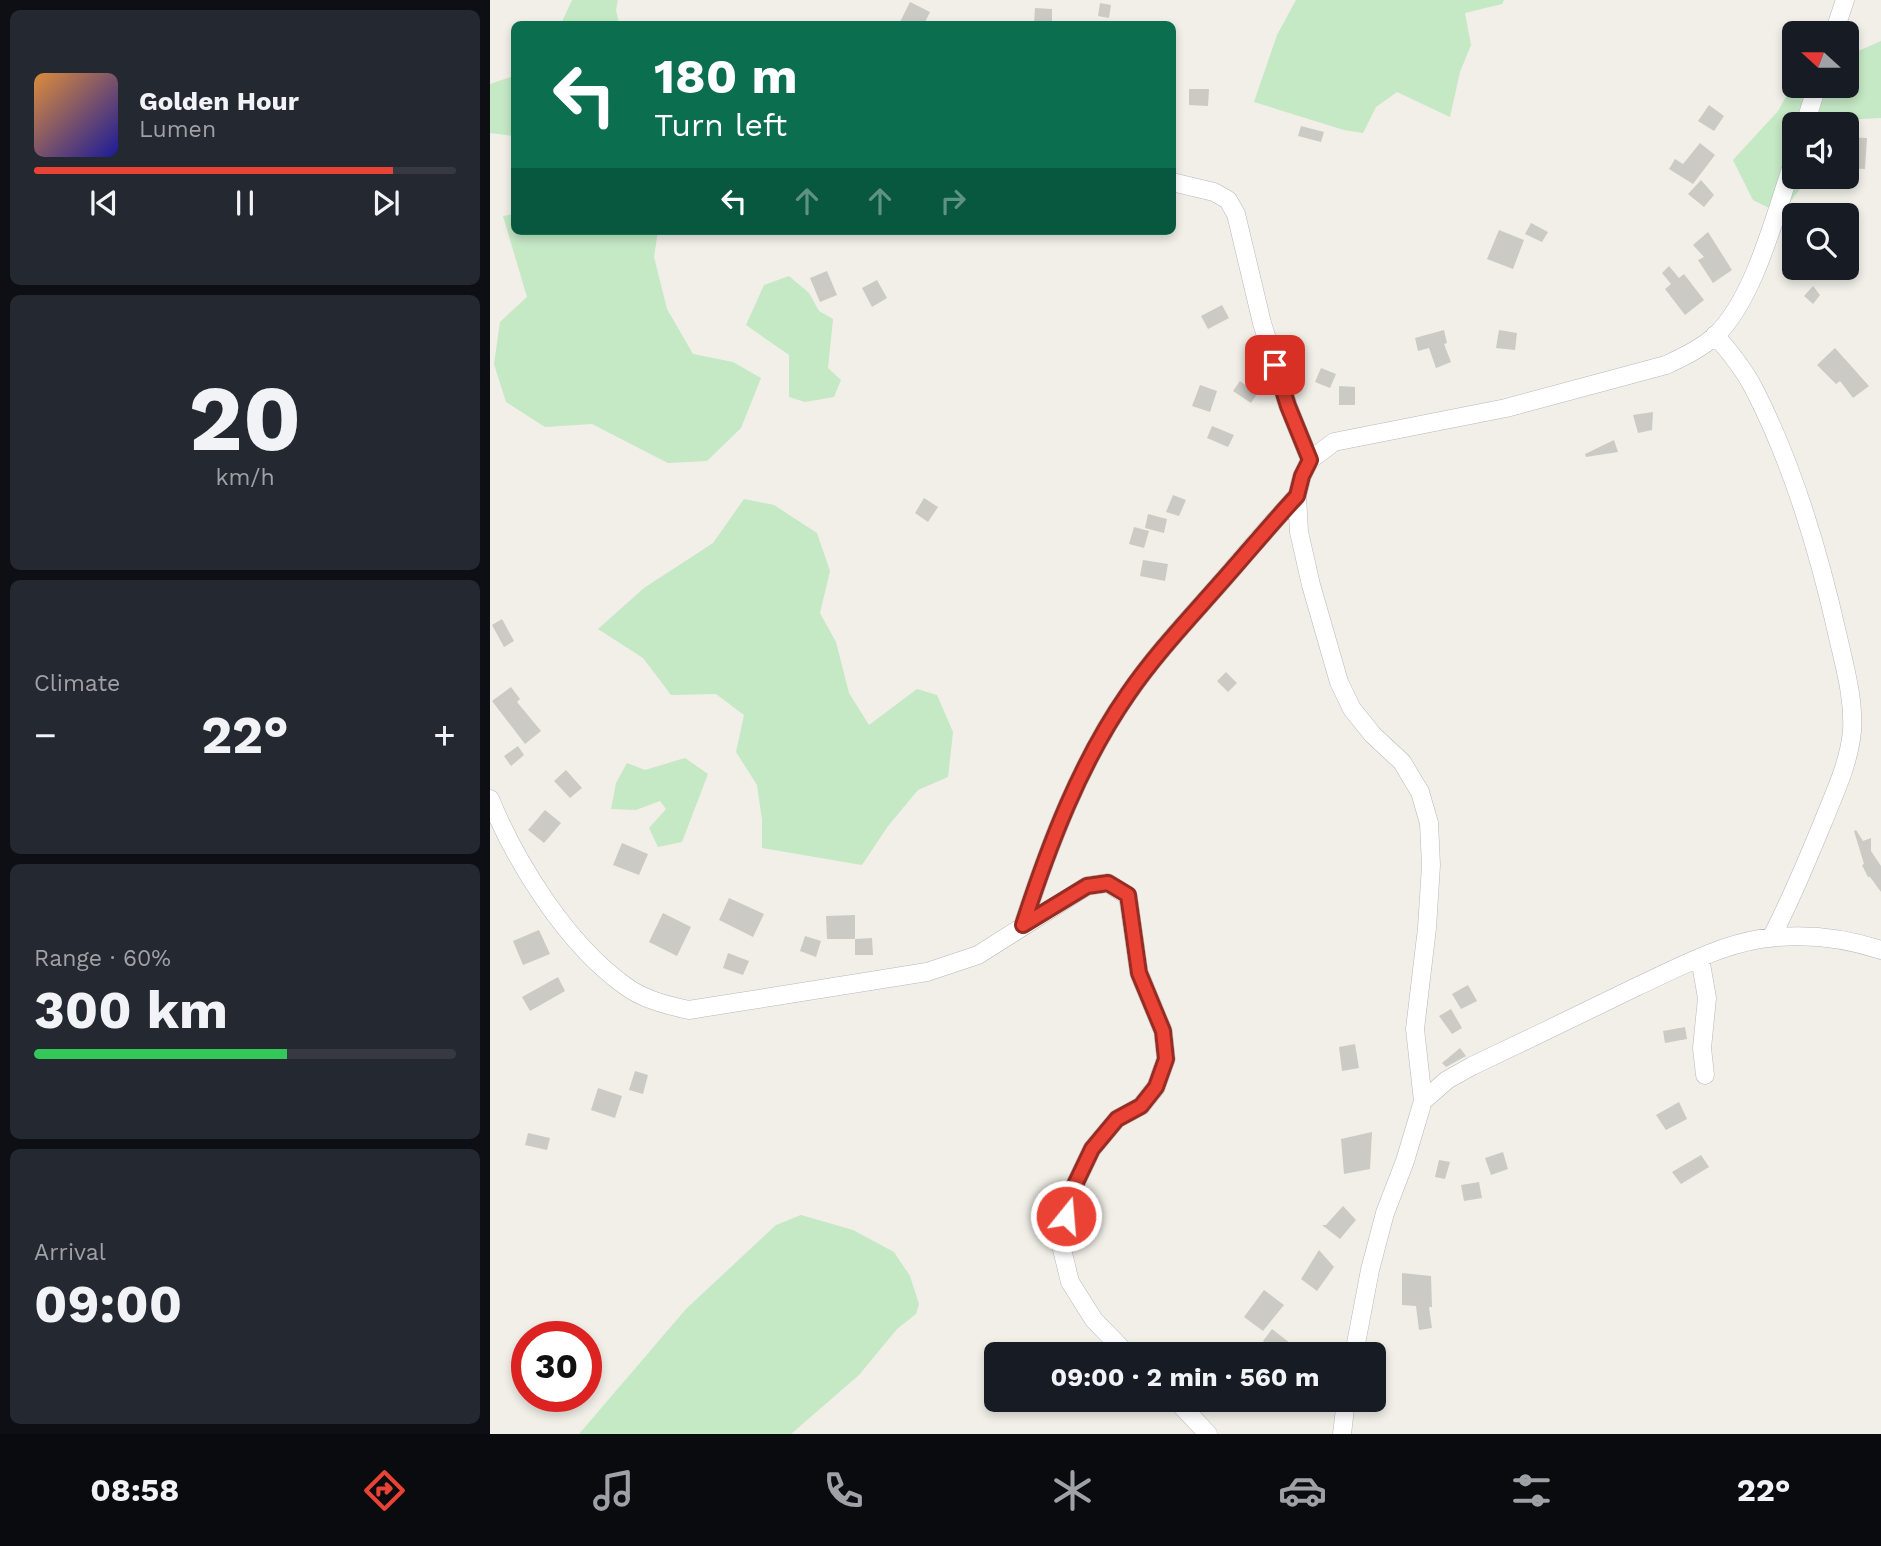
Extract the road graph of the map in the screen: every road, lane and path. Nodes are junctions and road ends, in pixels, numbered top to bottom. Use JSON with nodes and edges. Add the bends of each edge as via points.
{"nodes":[{"id":1,"x":1845,"y":0,"type":"edge"},
{"id":2,"x":1838,"y":21,"type":"edge"},
{"id":3,"x":1176,"y":183,"type":"edge"},
{"id":4,"x":1784,"y":189,"type":"edge"},
{"id":5,"x":1715,"y":335,"type":"junction"},
{"id":6,"x":1310,"y":460,"type":"junction"},
{"id":7,"x":1297,"y":496,"type":"junction"},
{"id":8,"x":490,"y":799,"type":"edge"},
{"id":9,"x":1023,"y":925,"type":"junction"},
{"id":10,"x":1771,"y":938,"type":"junction"},
{"id":11,"x":1881,"y":950,"type":"edge"},
{"id":12,"x":1700,"y":958,"type":"junction"},
{"id":13,"x":1705,"y":1076,"type":"dead end"},
{"id":14,"x":1423,"y":1101,"type":"junction"},
{"id":15,"x":1115,"y":1342,"type":"edge"},
{"id":16,"x":1356,"y":1342,"type":"edge"},
{"id":17,"x":1187,"y":1412,"type":"edge"},
{"id":18,"x":1345,"y":1412,"type":"edge"},
{"id":19,"x":1208,"y":1434,"type":"edge"},
{"id":20,"x":1342,"y":1434,"type":"edge"}],
"edges":[{"from":1,"to":2,"type":"street"},
{"from":3,"to":6,"type":"street","via":[[1214,192],[1228,200],[1236,214],[1262,323]]},
{"from":4,"to":5,"type":"street","via":[[1752,279]]},
{"from":5,"to":6,"type":"street","via":[[1666,365],[1506,408],[1334,442]]},
{"from":5,"to":10,"type":"street","via":[[1752,384],[1771,424],[1831,602],[1852,699],[1852,733],[1844,769]]},
{"from":6,"to":7,"type":"street"},
{"from":7,"to":9,"type":"street","via":[[1128,693],[1099,740],[1045,856]]},
{"from":7,"to":14,"type":"street","via":[[1311,585],[1339,682],[1352,709],[1402,762],[1420,792],[1429,823],[1427,928],[1415,1029]]},
{"from":8,"to":9,"type":"street","via":[[516,854],[586,952],[625,986],[688,1010],[927,972],[978,956]]},
{"from":9,"to":15,"type":"street","via":[[1087,886],[1108,883],[1128,895],[1139,973],[1163,1031],[1166,1059],[1156,1087],[1141,1106],[1117,1119],[1092,1149],[1072,1191],[1060,1241],[1070,1282],[1094,1320]]},
{"from":10,"to":11,"type":"street","via":[[1824,937]]},
{"from":10,"to":12,"type":"street"},
{"from":12,"to":13,"type":"street","via":[[1707,998],[1702,1048]]},
{"from":12,"to":14,"type":"street","via":[[1472,1066]]},
{"from":14,"to":16,"type":"street","via":[[1382,1224]]},
{"from":17,"to":19,"type":"street"},
{"from":18,"to":20,"type":"street"}]}
